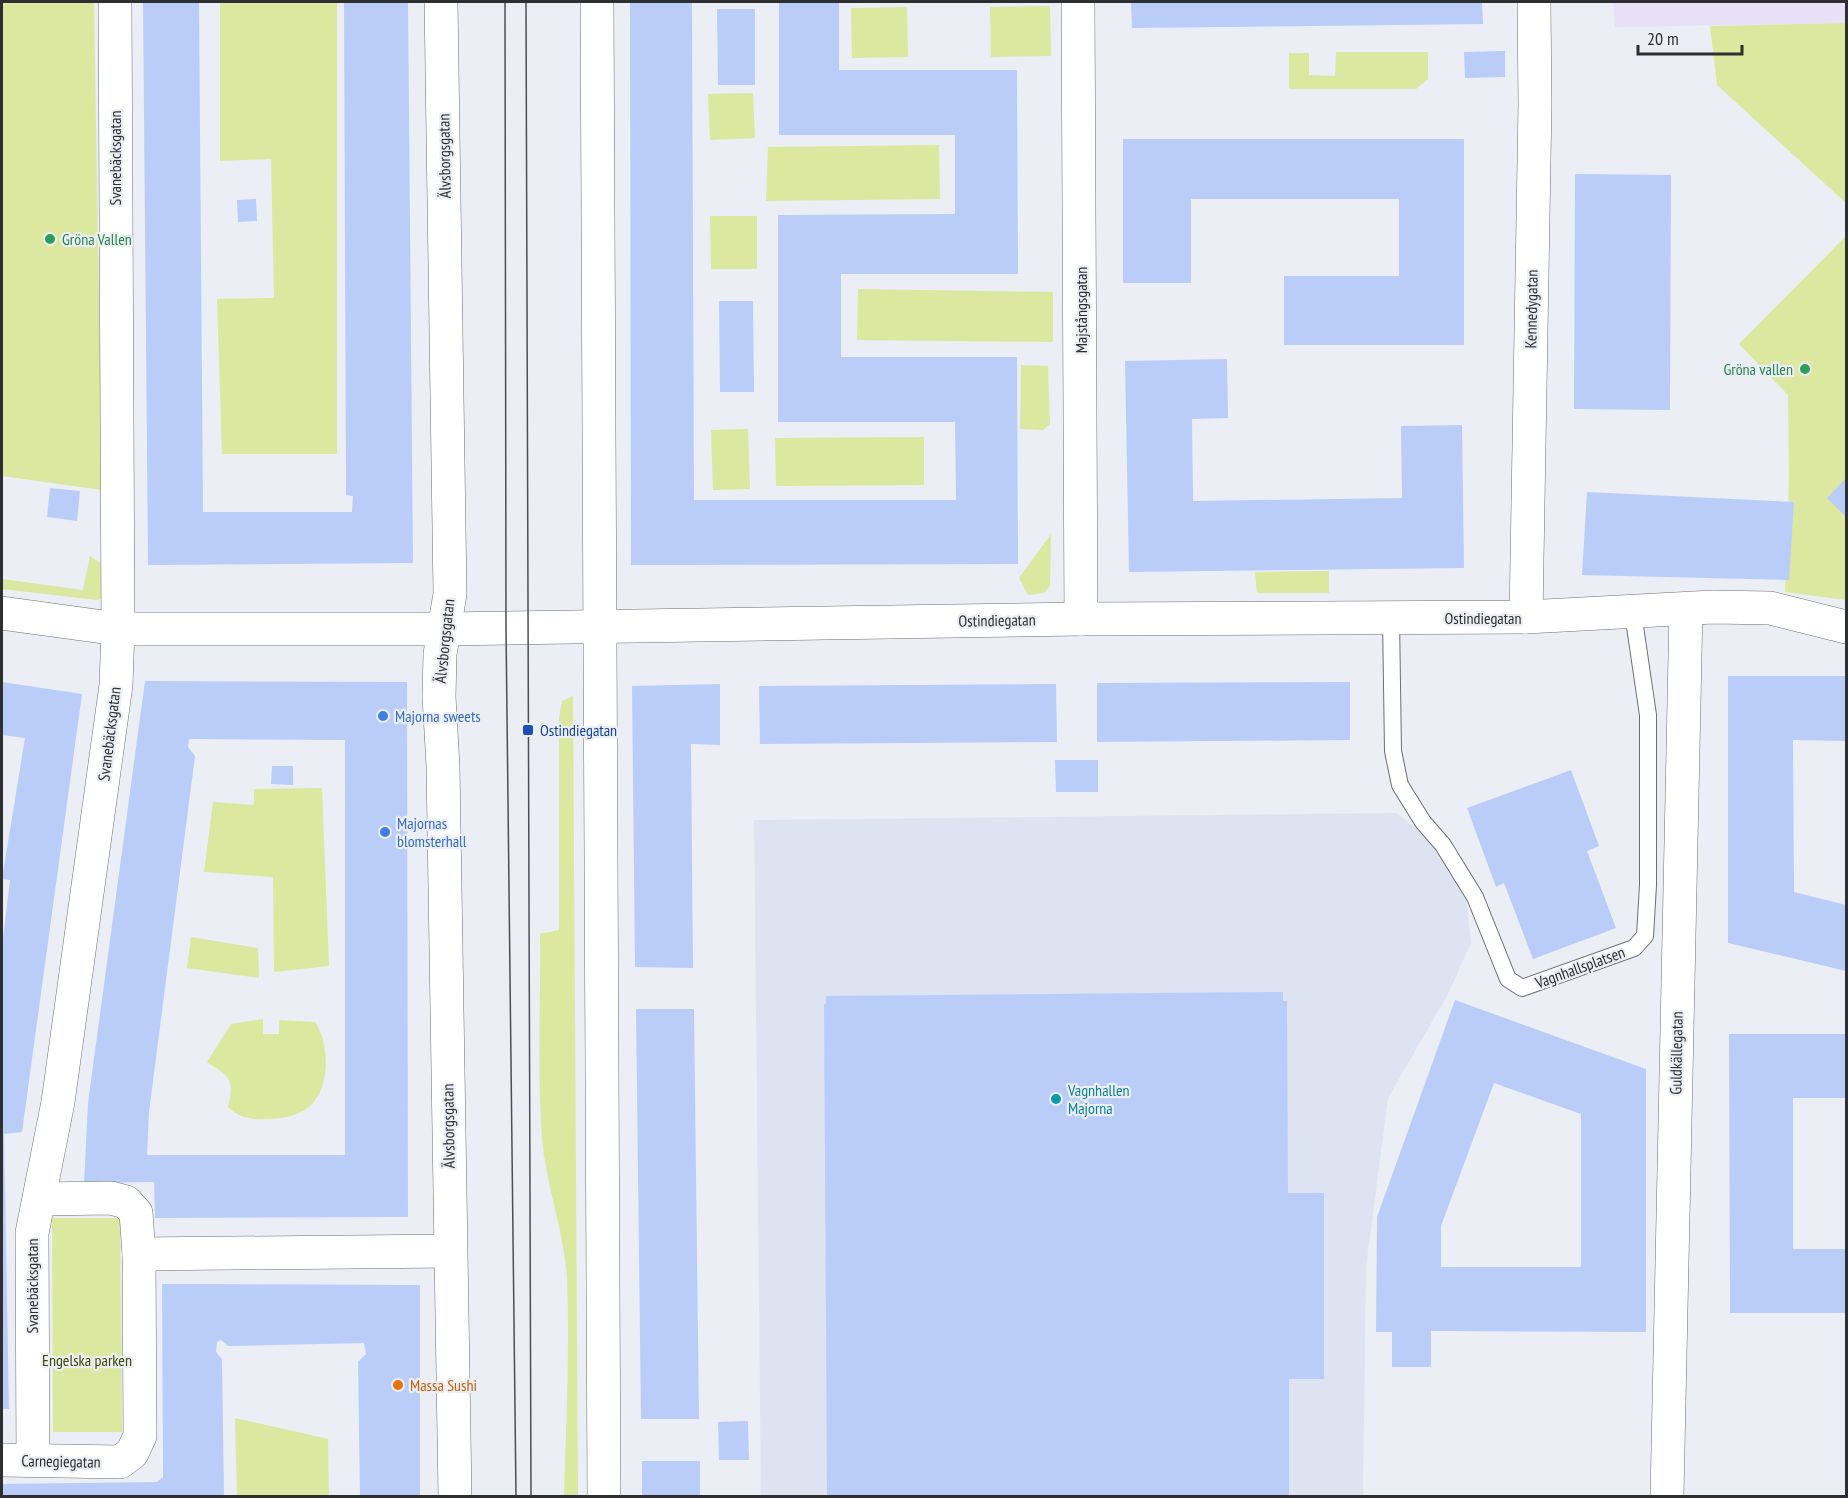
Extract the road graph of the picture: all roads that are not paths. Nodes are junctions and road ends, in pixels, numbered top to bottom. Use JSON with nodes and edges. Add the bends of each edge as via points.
{"nodes":[{"id":1,"x":115,"y":2,"type":"edge"},
{"id":2,"x":441,"y":2,"type":"edge"},
{"id":3,"x":597,"y":2,"type":"edge"},
{"id":4,"x":1078,"y":2,"type":"edge"},
{"id":5,"x":1534,"y":2,"type":"edge"},
{"id":6,"x":1686,"y":609,"type":"junction"},
{"id":7,"x":1633,"y":613,"type":"junction"},
{"id":8,"x":2,"y":614,"type":"edge"},
{"id":9,"x":1391,"y":618,"type":"junction"},
{"id":10,"x":1526,"y":618,"type":"junction"},
{"id":11,"x":1081,"y":619,"type":"junction"},
{"id":12,"x":599,"y":627,"type":"junction"},
{"id":13,"x":1846,"y":627,"type":"edge"},
{"id":14,"x":118,"y":629,"type":"junction"},
{"id":15,"x":445,"y":629,"type":"junction"},
{"id":16,"x":40,"y":1198,"type":"junction"},
{"id":17,"x":450,"y":1251,"type":"junction"},
{"id":18,"x":140,"y":1254,"type":"junction"},
{"id":19,"x":17,"y":1460,"type":"edge"},
{"id":20,"x":455,"y":1497,"type":"edge"},
{"id":21,"x":604,"y":1497,"type":"edge"},
{"id":22,"x":1667,"y":1497,"type":"edge"}],
"edges":[{"from":1,"to":14,"type":"street","name":"Svanebäcksgatan"},
{"from":2,"to":15,"type":"street","name":"Älvsborgsgatan","via":[[450,594]]},
{"from":3,"to":12,"type":"street"},
{"from":4,"to":11,"type":"street","name":"Majstångsgatan"},
{"from":5,"to":10,"type":"street","name":"Kennedygatan"},
{"from":6,"to":7,"type":"street","name":"Ostindiegatan"},
{"from":6,"to":13,"type":"street","name":"Ostindiegatan","via":[[1770,608]]},
{"from":6,"to":22,"type":"street","name":"Guldkällegatan"},
{"from":7,"to":9,"type":"lane","name":"Vagnhallsplatsen","via":[[1648,715],[1645,936],[1634,948],[1522,988],[1508,979],[1475,897],[1400,785],[1393,751]]},
{"from":7,"to":10,"type":"street","name":"Ostindiegatan"},
{"from":8,"to":14,"type":"street","name":"Ostindiegatan"},
{"from":9,"to":10,"type":"street","name":"Ostindiegatan"},
{"from":9,"to":11,"type":"street","name":"Ostindiegatan"},
{"from":11,"to":12,"type":"street","name":"Ostindiegatan"},
{"from":12,"to":15,"type":"street","name":"Ostindiegatan"},
{"from":12,"to":21,"type":"street"},
{"from":14,"to":15,"type":"street","name":"Ostindiegatan"},
{"from":14,"to":16,"type":"street","name":"Svanebäcksgatan","via":[[116,685],[100,802],[58,1102]]},
{"from":15,"to":17,"type":"street","name":"Älvsborgsgatan","via":[[439,697]]},
{"from":16,"to":18,"type":"street","name":"Carnegiegatan","via":[[111,1198],[126,1202],[136,1213]]},
{"from":16,"to":19,"type":"street","name":"Svanebäcksgatan","via":[[32,1233]]},
{"from":17,"to":18,"type":"street"},
{"from":17,"to":20,"type":"street","name":"Älvsborgsgatan"},
{"from":18,"to":19,"type":"street","name":"Carnegiegatan","via":[[140,1436],[132,1453],[120,1462]]}]}
